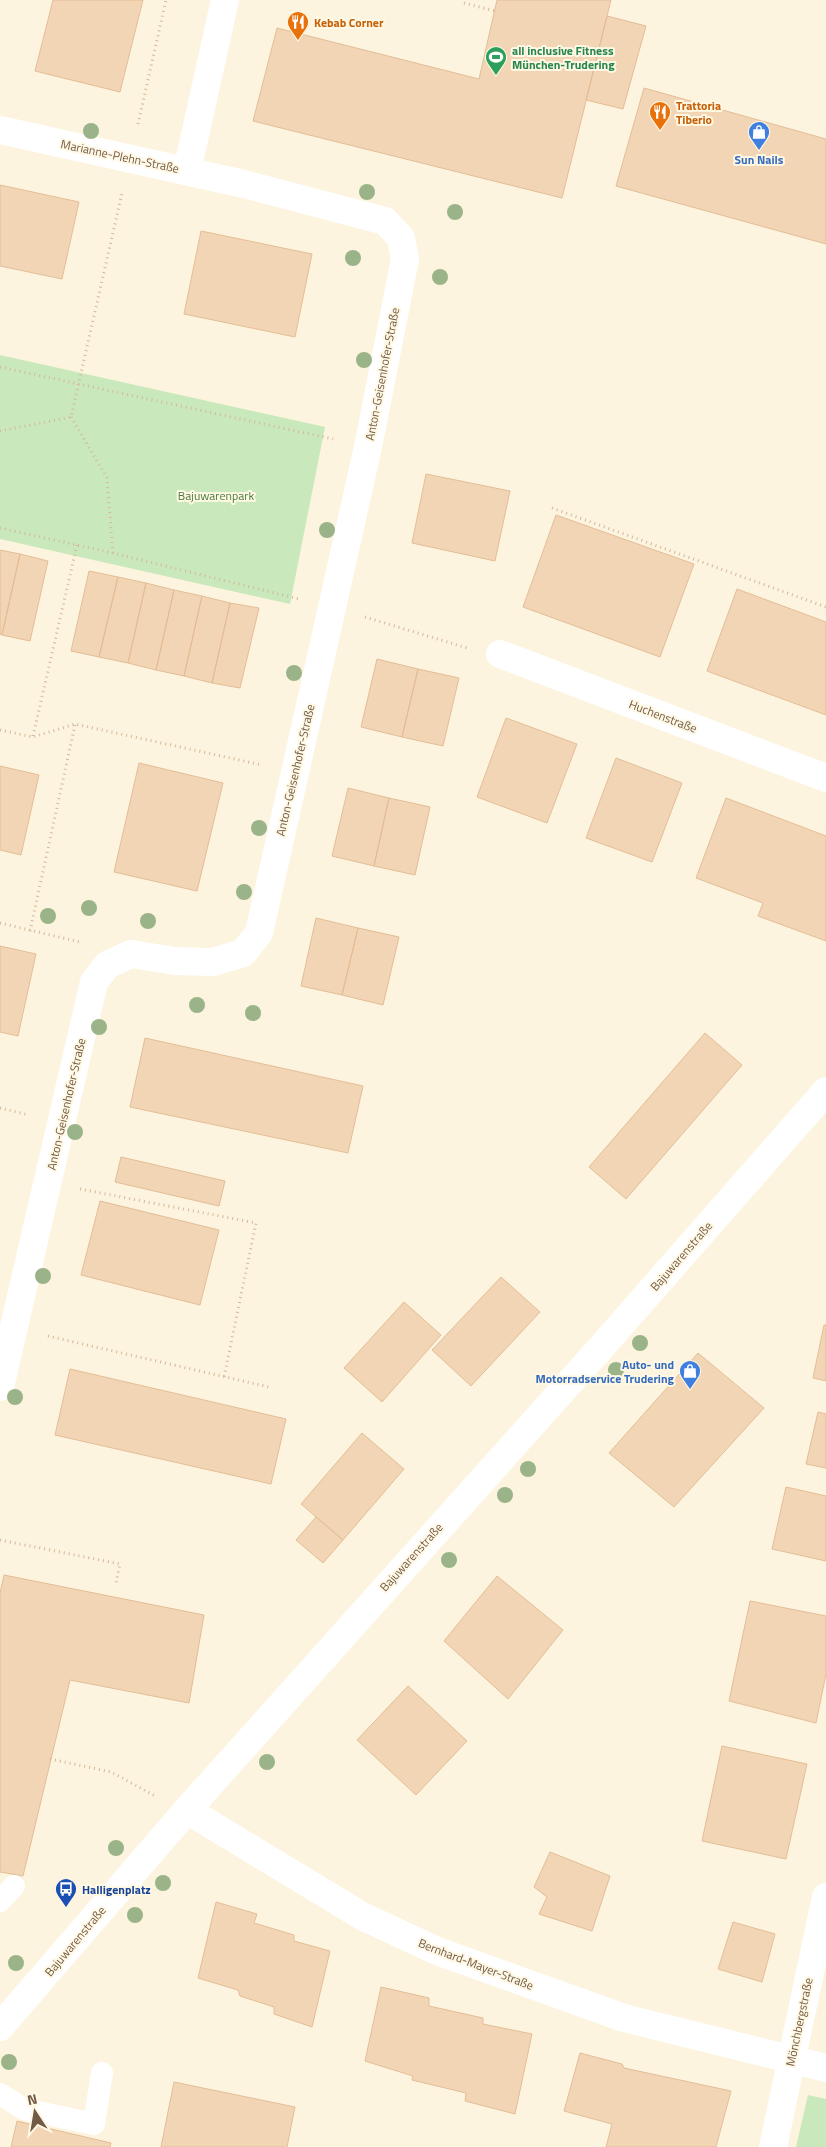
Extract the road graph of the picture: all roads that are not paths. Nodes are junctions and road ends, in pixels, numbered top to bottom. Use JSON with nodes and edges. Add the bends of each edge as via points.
{"nodes":[{"id":1,"x":225,"y":0,"type":"edge"},
{"id":2,"x":0,"y":130,"type":"edge"},
{"id":3,"x":187,"y":171,"type":"junction"},
{"id":4,"x":500,"y":654,"type":"road end"},
{"id":5,"x":826,"y":778,"type":"edge"},
{"id":6,"x":826,"y":1091,"type":"edge"},
{"id":7,"x":0,"y":1387,"type":"edge"},
{"id":8,"x":187,"y":1810,"type":"junction"},
{"id":9,"x":826,"y":1897,"type":"edge"},
{"id":10,"x":0,"y":2027,"type":"edge"},
{"id":11,"x":790,"y":2060,"type":"junction"},
{"id":12,"x":826,"y":2068,"type":"edge"},
{"id":13,"x":102,"y":2073,"type":"dead end"},
{"id":14,"x":0,"y":2094,"type":"edge"},
{"id":15,"x":773,"y":2147,"type":"edge"}],
"edges":[{"from":1,"to":3,"type":"street","name":"Marianne-Plehn-Straße"},
{"from":2,"to":3,"type":"street","name":"Marianne-Plehn-Straße"},
{"from":3,"to":7,"type":"street","name":"Anton-Geisenhofer-Straße","via":[[384,221],[401,238],[405,258],[368,447],[259,933],[243,953],[213,962],[175,961],[131,954],[107,965],[94,982]]},
{"from":4,"to":5,"type":"street","name":"Huchenstraße"},
{"from":6,"to":8,"type":"street","name":"Bajuwarenstraße"},
{"from":8,"to":10,"type":"street","name":"Bajuwarenstraße"},
{"from":8,"to":11,"type":"street","name":"Bernhard-Mayer-Straße","via":[[362,1916],[438,1951],[624,2018]]},
{"from":9,"to":11,"type":"street","name":"Mönchbergstraße"},
{"from":11,"to":12,"type":"street"},
{"from":11,"to":15,"type":"street","name":"Mönchbergstraße"},
{"from":13,"to":14,"type":"lane","via":[[94,2124],[24,2109]]}]}
